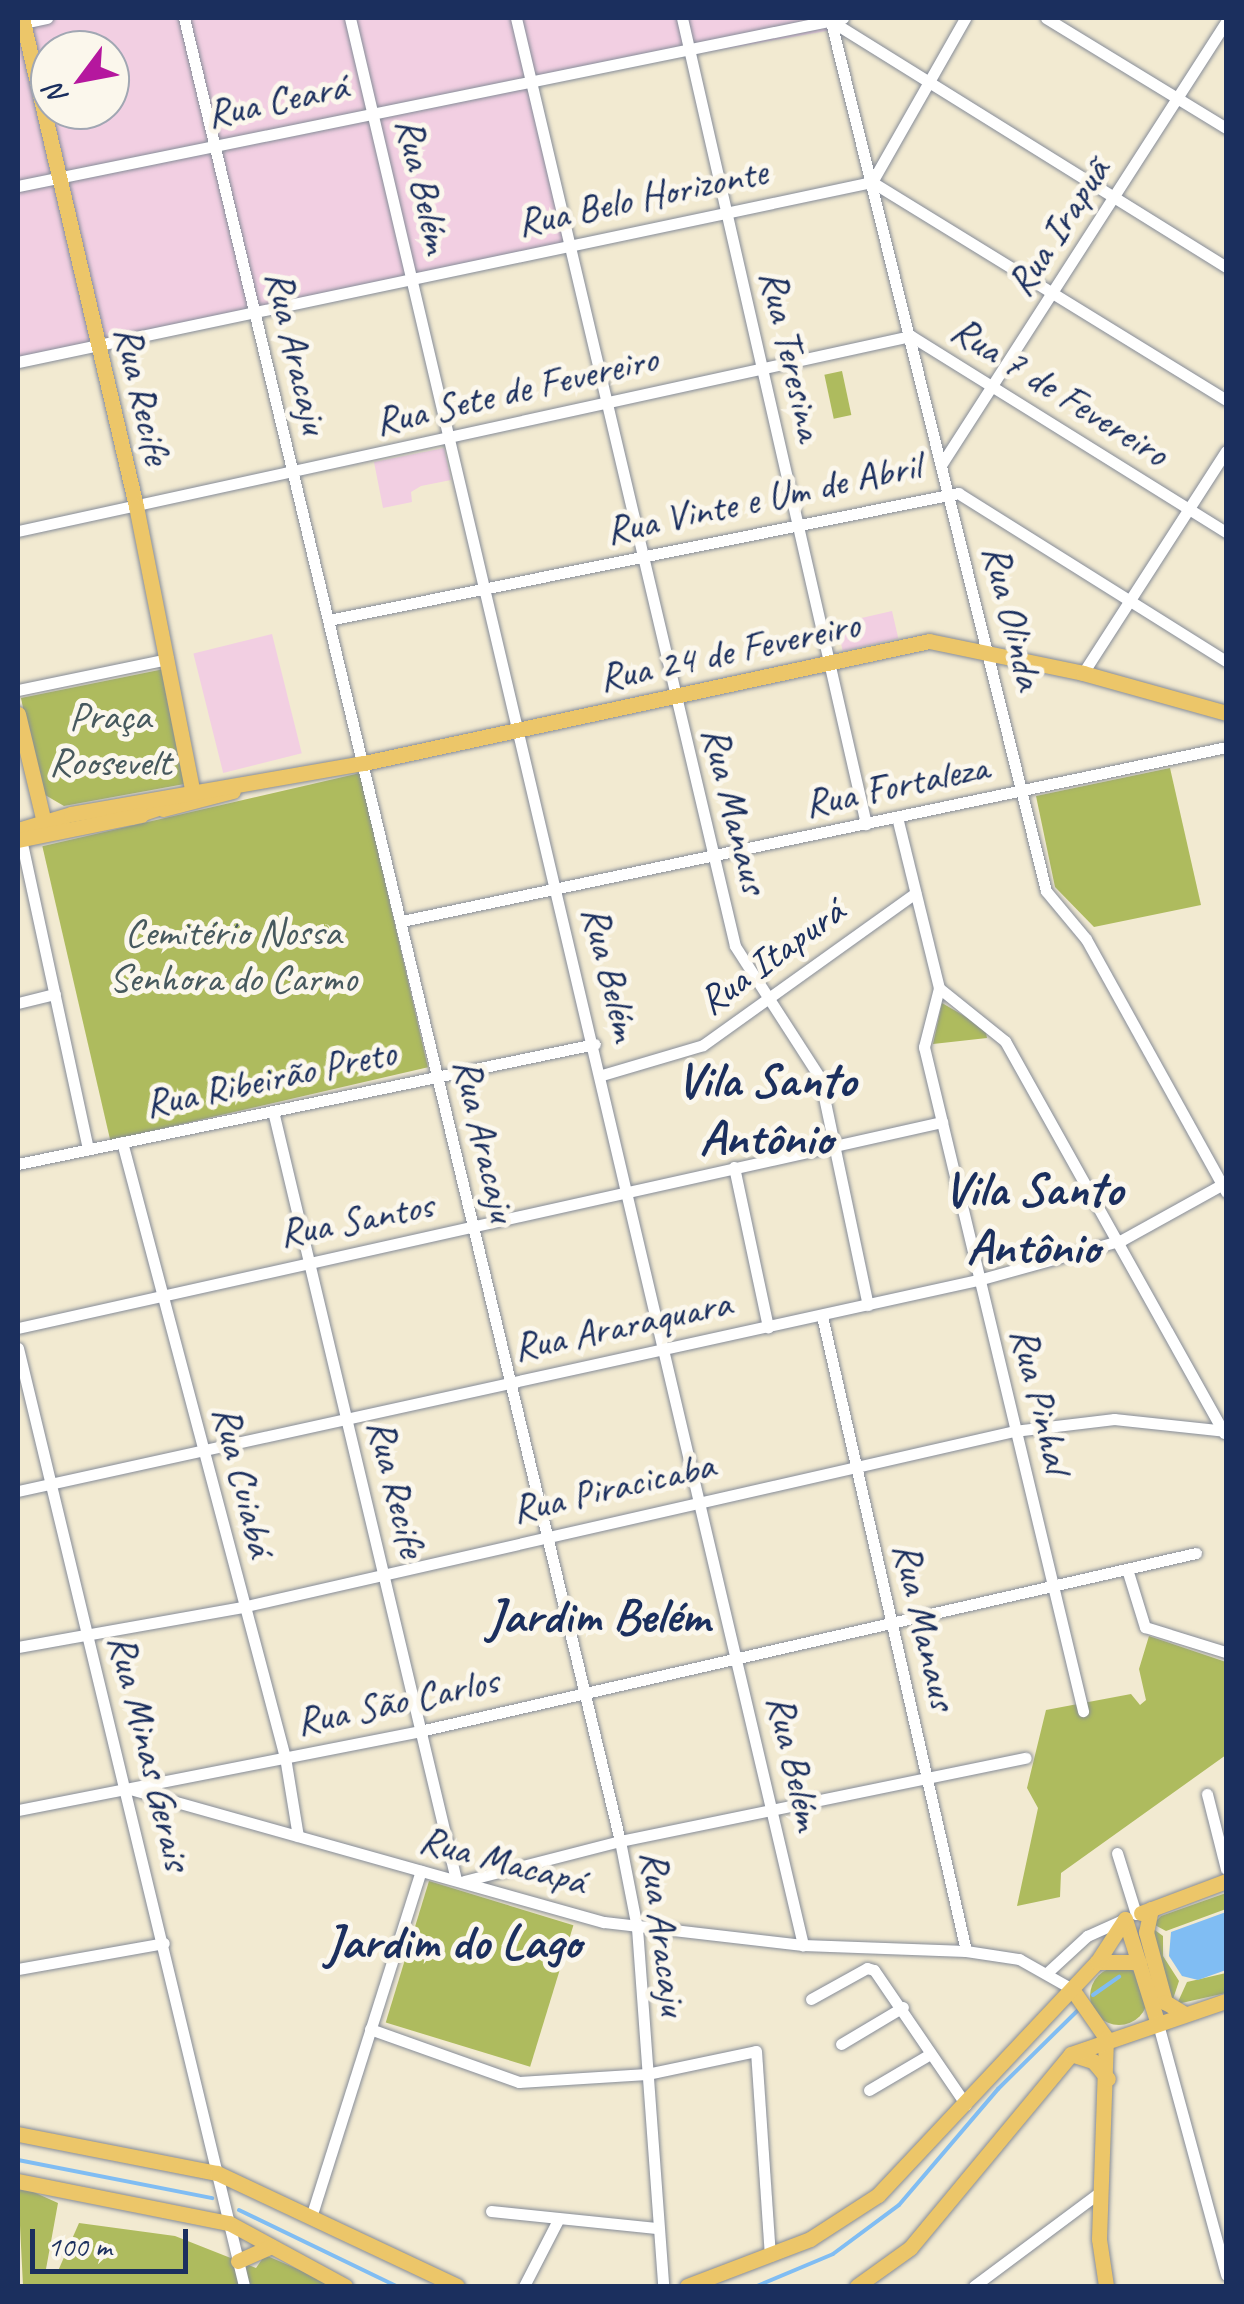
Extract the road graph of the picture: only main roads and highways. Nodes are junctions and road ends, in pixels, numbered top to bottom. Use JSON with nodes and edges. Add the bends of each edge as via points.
{"nodes":[{"id":1,"x":21,"y":21,"type":"edge"},
{"id":2,"x":1226,"y":713,"type":"edge"},
{"id":3,"x":18,"y":714,"type":"edge"},
{"id":4,"x":244,"y":787,"type":"junction"},
{"id":5,"x":196,"y":788,"type":"junction"},
{"id":6,"x":38,"y":799,"type":"junction"},
{"id":7,"x":71,"y":814,"type":"junction"},
{"id":8,"x":131,"y":817,"type":"junction"},
{"id":9,"x":92,"y":824,"type":"junction"},
{"id":10,"x":27,"y":831,"type":"edge"},
{"id":11,"x":1226,"y":1880,"type":"edge"},
{"id":12,"x":1138,"y":1914,"type":"junction"},
{"id":13,"x":1097,"y":1962,"type":"junction"},
{"id":14,"x":1139,"y":1962,"type":"junction"},
{"id":15,"x":1072,"y":1989,"type":"junction"},
{"id":16,"x":1226,"y":2001,"type":"edge"},
{"id":17,"x":1091,"y":2008,"type":"junction"},
{"id":18,"x":1186,"y":2014,"type":"junction"},
{"id":19,"x":1158,"y":2024,"type":"junction"},
{"id":20,"x":1133,"y":2032,"type":"junction"},
{"id":21,"x":1106,"y":2038,"type":"junction"},
{"id":22,"x":1071,"y":2054,"type":"junction"},
{"id":23,"x":1109,"y":2075,"type":"junction"},
{"id":24,"x":18,"y":2134,"type":"edge"},
{"id":25,"x":18,"y":2181,"type":"edge"},
{"id":26,"x":271,"y":2246,"type":"junction"},
{"id":27,"x":238,"y":2261,"type":"road end"},
{"id":28,"x":346,"y":2286,"type":"edge"},
{"id":29,"x":457,"y":2286,"type":"edge"},
{"id":30,"x":687,"y":2286,"type":"edge"},
{"id":31,"x":856,"y":2286,"type":"edge"},
{"id":32,"x":1106,"y":2286,"type":"edge"}],
"edges":[{"from":1,"to":5,"type":"main road","name":"Rua Recife"},
{"from":2,"to":4,"type":"main road","name":"Rua 24 de Fevereiro","via":[[1084,672],[930,641]]},
{"from":3,"to":6,"type":"main road"},
{"from":4,"to":5,"type":"main road","name":"Rua 24 de Fevereiro"},
{"from":4,"to":8,"type":"main road","name":"Rua 24 de Fevereiro"},
{"from":5,"to":7,"type":"main road","name":"Rua 24 de Fevereiro"},
{"from":5,"to":8,"type":"main road","via":[[187,799]]},
{"from":6,"to":7,"type":"main road"},
{"from":6,"to":10,"type":"main road"},
{"from":7,"to":9,"type":"main road"},
{"from":7,"to":10,"type":"main road","name":"Rua 24 de Fevereiro"},
{"from":8,"to":9,"type":"main road","name":"Rua 24 de Fevereiro"},
{"from":9,"to":10,"type":"main road","name":"Rua 24 de Fevereiro"},
{"from":11,"to":12,"type":"main road"},
{"from":12,"to":13,"type":"main road"},
{"from":12,"to":14,"type":"main road"},
{"from":12,"to":18,"type":"main road","via":[[1165,2002]]},
{"from":13,"to":14,"type":"main road"},
{"from":13,"to":15,"type":"main road"},
{"from":14,"to":19,"type":"main road"},
{"from":15,"to":17,"type":"main road"},
{"from":15,"to":30,"type":"main road","via":[[862,2208],[770,2256]]},
{"from":16,"to":18,"type":"main road"},
{"from":17,"to":20,"type":"main road"},
{"from":17,"to":21,"type":"main road"},
{"from":18,"to":19,"type":"main road"},
{"from":19,"to":20,"type":"main road"},
{"from":20,"to":21,"type":"main road"},
{"from":20,"to":23,"type":"main road"},
{"from":21,"to":22,"type":"main road"},
{"from":21,"to":23,"type":"main road"},
{"from":22,"to":23,"type":"main road"},
{"from":22,"to":31,"type":"main road","via":[[910,2248]]},
{"from":23,"to":32,"type":"main road","via":[[1100,2192]]},
{"from":24,"to":29,"type":"main road","via":[[218,2173]]},
{"from":25,"to":26,"type":"main road","via":[[229,2223]]},
{"from":26,"to":27,"type":"main road"},
{"from":26,"to":28,"type":"main road"}]}
